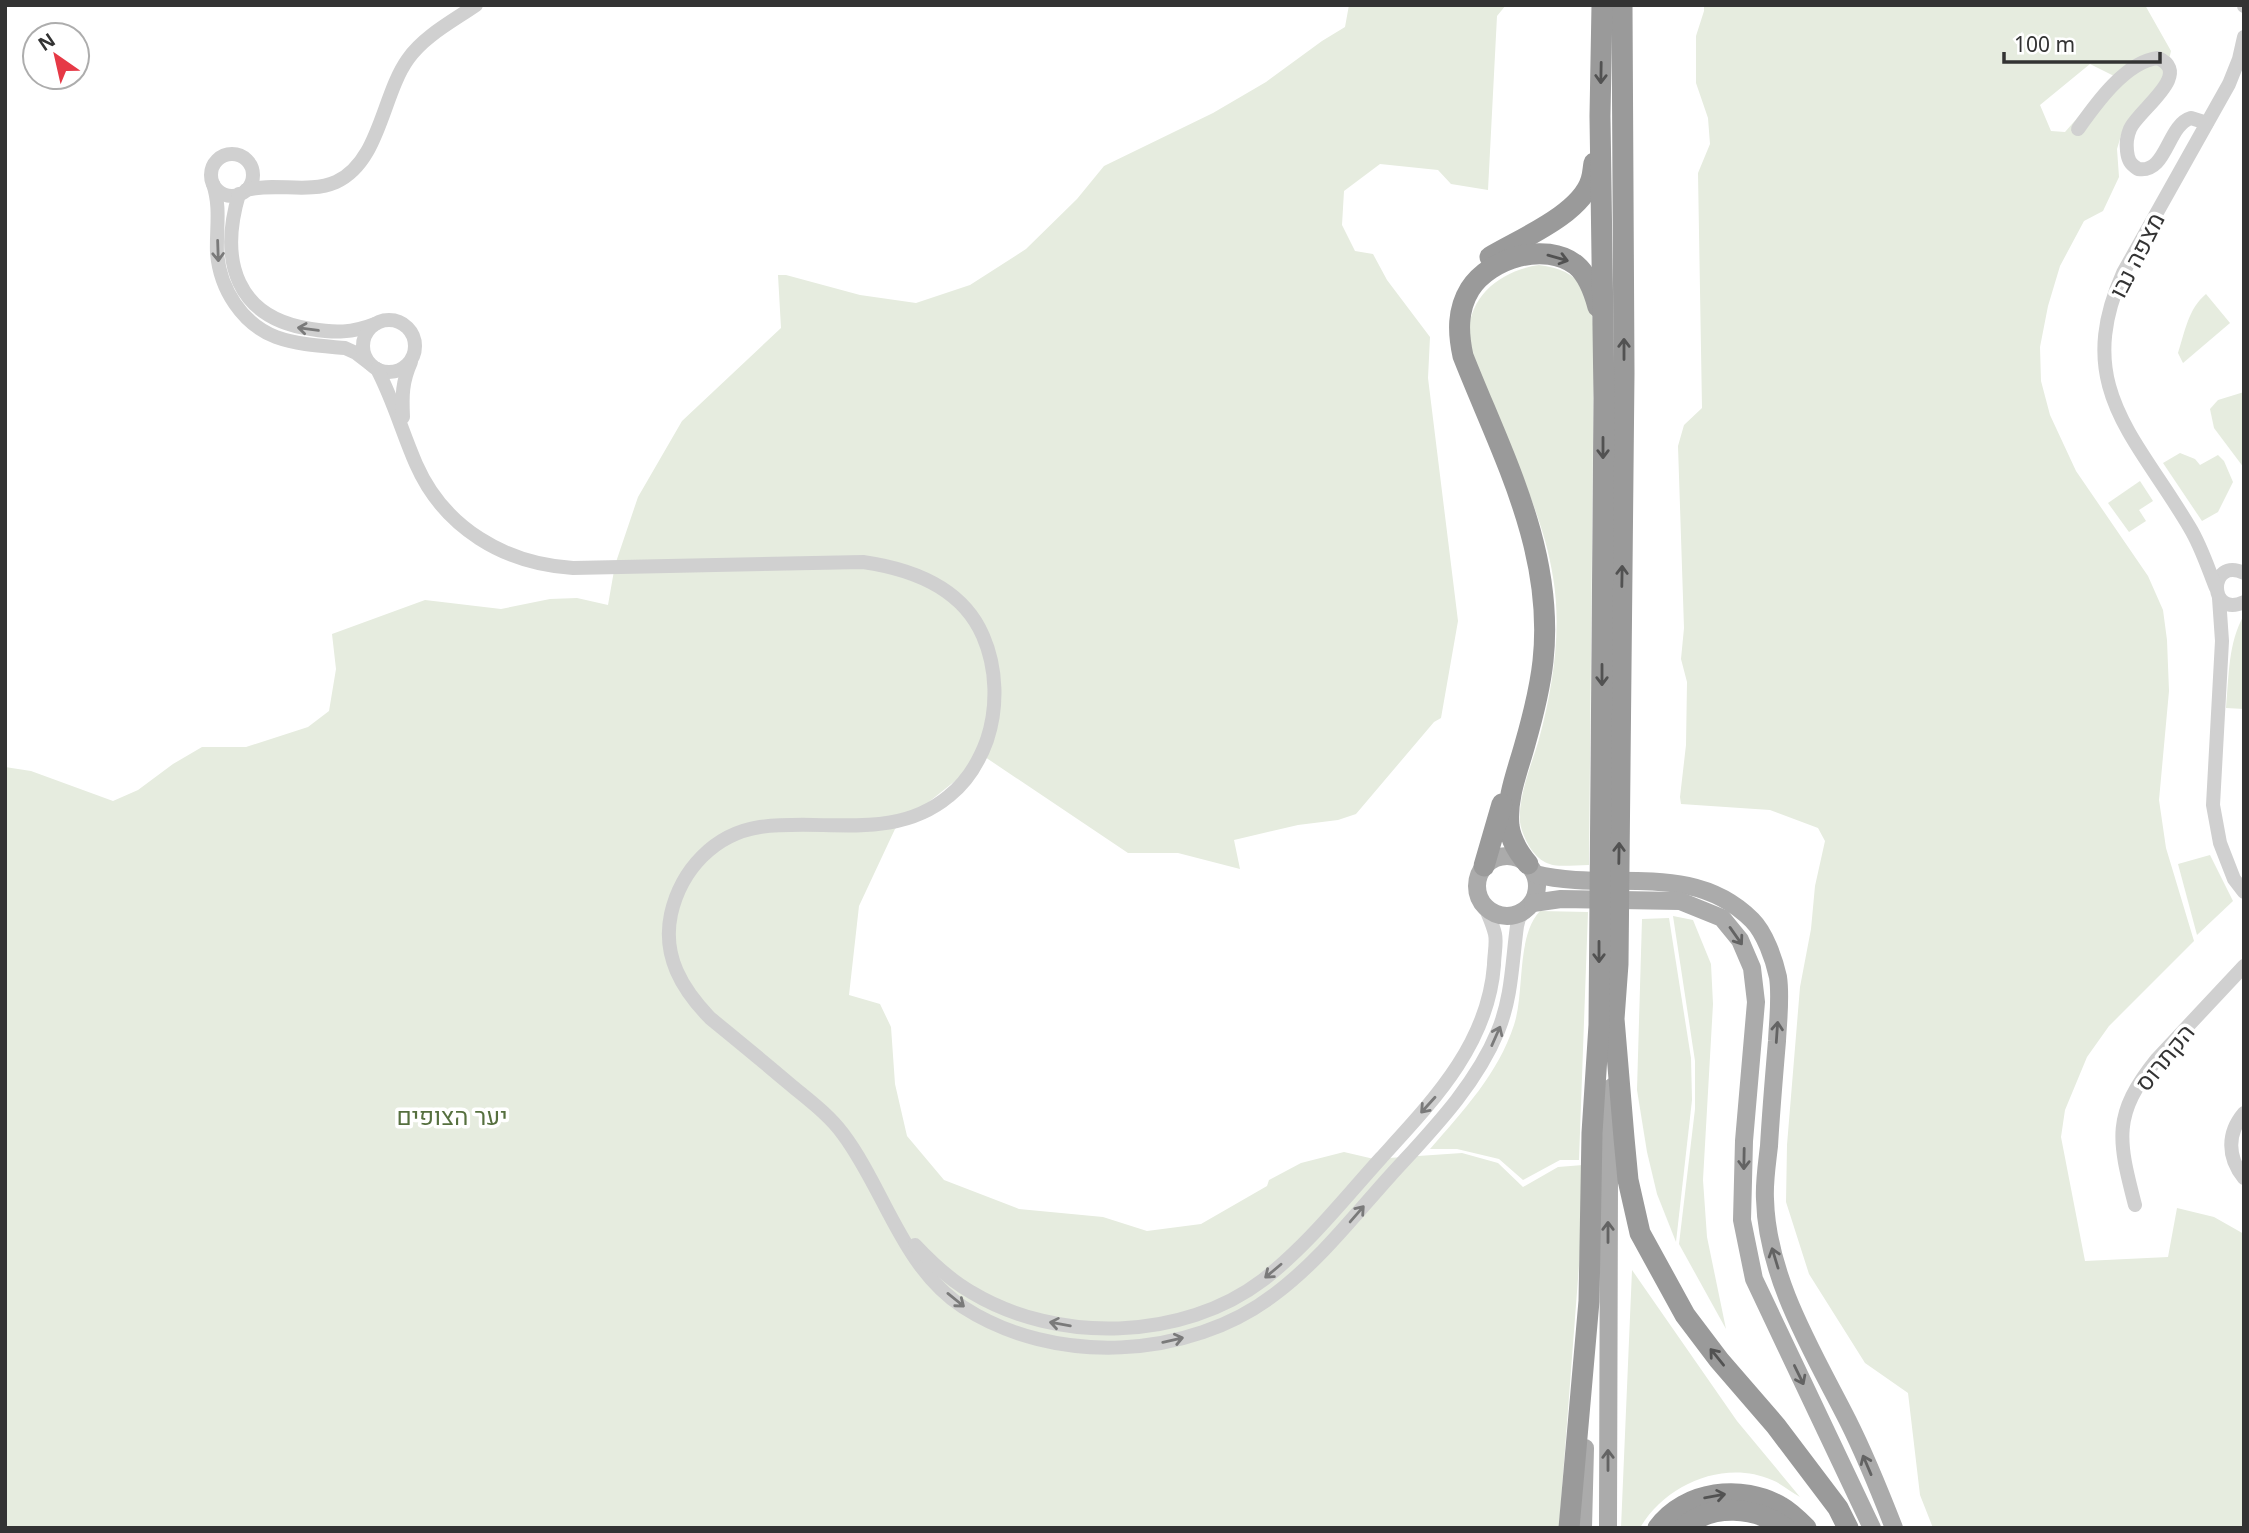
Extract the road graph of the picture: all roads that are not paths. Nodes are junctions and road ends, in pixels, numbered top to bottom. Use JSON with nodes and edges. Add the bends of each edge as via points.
{"nodes":[{"id":1,"x":475,"y":5,"type":"edge"},
{"id":2,"x":1602,"y":5,"type":"edge"},
{"id":3,"x":1622,"y":5,"type":"edge"},
{"id":4,"x":2244,"y":37,"type":"edge"},
{"id":5,"x":1600,"y":116,"type":"junction"},
{"id":6,"x":2207,"y":124,"type":"junction"},
{"id":7,"x":2078,"y":129,"type":"dead end"},
{"id":8,"x":246,"y":160,"type":"junction"},
{"id":9,"x":213,"y":184,"type":"junction"},
{"id":10,"x":290,"y":186,"type":"junction"},
{"id":11,"x":242,"y":192,"type":"junction"},
{"id":12,"x":375,"y":324,"type":"junction"},
{"id":13,"x":412,"y":360,"type":"junction"},
{"id":14,"x":373,"y":366,"type":"junction"},
{"id":15,"x":1604,"y":398,"type":"junction"},
{"id":16,"x":408,"y":442,"type":"junction"},
{"id":17,"x":1498,"y":445,"type":"junction"},
{"id":18,"x":2200,"y":552,"type":"junction"},
{"id":19,"x":2238,"y":570,"type":"edge"},
{"id":20,"x":2218,"y":593,"type":"junction"},
{"id":21,"x":2244,"y":603,"type":"edge"},
{"id":22,"x":2222,"y":645,"type":"junction"},
{"id":23,"x":1525,"y":746,"type":"junction"},
{"id":24,"x":1484,"y":866,"type":"junction"},
{"id":25,"x":1531,"y":869,"type":"junction"},
{"id":26,"x":2244,"y":892,"type":"edge"},
{"id":27,"x":1530,"y":906,"type":"junction"},
{"id":28,"x":1486,"y":909,"type":"junction"},
{"id":29,"x":2244,"y":966,"type":"edge"},
{"id":30,"x":1614,"y":1019,"type":"junction"},
{"id":31,"x":2244,"y":1113,"type":"edge"},
{"id":32,"x":2244,"y":1178,"type":"edge"},
{"id":33,"x":2135,"y":1205,"type":"dead end"},
{"id":34,"x":887,"y":1207,"type":"junction"},
{"id":35,"x":1589,"y":1301,"type":"junction"},
{"id":36,"x":1569,"y":1528,"type":"edge"},
{"id":37,"x":1583,"y":1528,"type":"edge"},
{"id":38,"x":1608,"y":1528,"type":"edge"},
{"id":39,"x":1658,"y":1528,"type":"edge"},
{"id":40,"x":1683,"y":1528,"type":"edge"},
{"id":41,"x":1785,"y":1528,"type":"edge"},
{"id":42,"x":1806,"y":1528,"type":"edge"},
{"id":43,"x":1848,"y":1528,"type":"edge"},
{"id":44,"x":1872,"y":1528,"type":"edge"},
{"id":45,"x":1894,"y":1528,"type":"edge"}],
"edges":[{"from":1,"to":10,"type":"street","via":[[407,59],[358,166],[336,182]]},
{"from":2,"to":5,"type":"highway","one_way":true},
{"from":30,"to":3,"type":"highway","one_way":true,"via":[[1624,373]]},
{"from":4,"to":6,"type":"street","name":"מצפה נבו","via":[[2235,70]]},
{"from":5,"to":15,"type":"highway"},
{"from":5,"to":17,"type":"highway","via":[[1586,191],[1562,215],[1480,263],[1461,283],[1450,304],[1446,327],[1451,355]]},
{"from":6,"to":7,"type":"street","via":[[2192,118],[2182,122],[2149,169],[2138,169],[2130,162],[2126,146],[2130,127],[2168,82],[2169,68],[2158,58],[2110,86]]},
{"from":6,"to":18,"type":"street","name":"מצפה נבו","via":[[2118,283],[2107,315],[2103,356],[2115,405],[2192,531]]},
{"from":8,"to":9,"type":"street","via":[[235,154],[217,160],[211,171]]},
{"from":8,"to":10,"type":"street","via":[[262,174]]},
{"from":8,"to":11,"type":"street","via":[[252,172],[250,185]]},
{"from":9,"to":11,"type":"street","via":[[221,193]]},
{"from":9,"to":14,"type":"street","one_way":true,"via":[[218,205],[218,265],[236,305],[275,337],[345,348]]},
{"from":10,"to":11,"type":"street"},
{"from":12,"to":11,"type":"street","one_way":true,"via":[[357,331],[330,332],[281,323],[258,308],[240,285],[232,263],[233,218]]},
{"from":12,"to":13,"type":"street","via":[[392,319],[410,329],[416,346]]},
{"from":12,"to":14,"type":"street","via":[[363,346]]},
{"from":13,"to":14,"type":"street","via":[[397,371]]},
{"from":13,"to":16,"type":"street","via":[[401,393]]},
{"from":14,"to":16,"type":"street","via":[[390,394]]},
{"from":17,"to":15,"type":"highway","one_way":true,"via":[[1463,356],[1459,318],[1470,289],[1500,263],[1545,254],[1565,259],[1581,271],[1594,292],[1598,310]]},
{"from":15,"to":35,"type":"highway","one_way":true,"via":[[1599,1025]]},
{"from":16,"to":34,"type":"street","via":[[426,483],[455,520],[506,554],[570,568],[863,562],[937,584],[979,626],[992,665],[993,711],[983,752],[953,793],[926,812],[895,823],[779,825],[733,835],[707,851],[686,875],[670,918],[670,952],[687,991],[710,1018],[826,1114],[844,1135]]},
{"from":17,"to":23,"type":"highway","via":[[1532,531],[1545,611],[1543,662]]},
{"from":18,"to":19,"type":"street","via":[[2219,567]]},
{"from":18,"to":20,"type":"street","name":"מצפה נבו"},
{"from":19,"to":20,"type":"street","via":[[2219,577]]},
{"from":20,"to":21,"type":"street","via":[[2234,606]]},
{"from":20,"to":22,"type":"street","name":"מצפה נבו"},
{"from":21,"to":22,"type":"street","name":"מצפה נבו","via":[[2232,616]]},
{"from":22,"to":26,"type":"street","name":"מצפה נבו","via":[[2213,805],[2220,844]]},
{"from":23,"to":24,"type":"highway"},
{"from":23,"to":25,"type":"highway","via":[[1514,781],[1509,825],[1517,851]]},
{"from":24,"to":25,"type":"main road","via":[[1501,856],[1520,858]]},
{"from":24,"to":28,"type":"main road","via":[[1477,883]]},
{"from":25,"to":27,"type":"main road","via":[[1538,889]]},
{"from":45,"to":25,"type":"main road","one_way":true,"via":[[1850,1424],[1804,1336],[1768,1234],[1765,1198],[1779,1016],[1778,978],[1768,946],[1754,921],[1721,896],[1673,881],[1561,880]]},
{"from":27,"to":28,"type":"main road","via":[[1512,916]]},
{"from":34,"to":27,"type":"street","one_way":true,"via":[[910,1251],[943,1290],[984,1320],[1029,1336],[1109,1348],[1188,1337],[1238,1317],[1274,1295],[1330,1245],[1453,1105],[1499,1030],[1519,918]]},
{"from":27,"to":44,"type":"main road","one_way":true,"via":[[1561,899],[1680,901],[1722,918],[1740,940],[1752,968],[1756,1002],[1742,1220],[1754,1279]]},
{"from":28,"to":34,"type":"street","one_way":true,"via":[[1495,934],[1493,979],[1481,1023],[1465,1055],[1438,1094],[1316,1231],[1262,1280],[1229,1300],[1158,1325],[1108,1329],[1056,1324],[972,1293],[924,1255]]},
{"from":29,"to":33,"type":"street","name":"הקתרוס","via":[[2157,1059],[2127,1106],[2122,1153]]},
{"from":38,"to":30,"type":"main road","one_way":true},
{"from":43,"to":30,"type":"highway","one_way":true,"via":[[1776,1426],[1685,1315],[1640,1233],[1628,1180]]},
{"from":31,"to":32,"type":"street","via":[[2235,1126],[2230,1152]]},
{"from":35,"to":36,"type":"highway"},
{"from":35,"to":37,"type":"main road"},
{"from":39,"to":42,"type":"highway","one_way":true,"via":[[1683,1505],[1725,1494],[1769,1501]]},
{"from":40,"to":41,"type":"highway","via":[[1708,1514],[1736,1511],[1767,1516]]}]}
